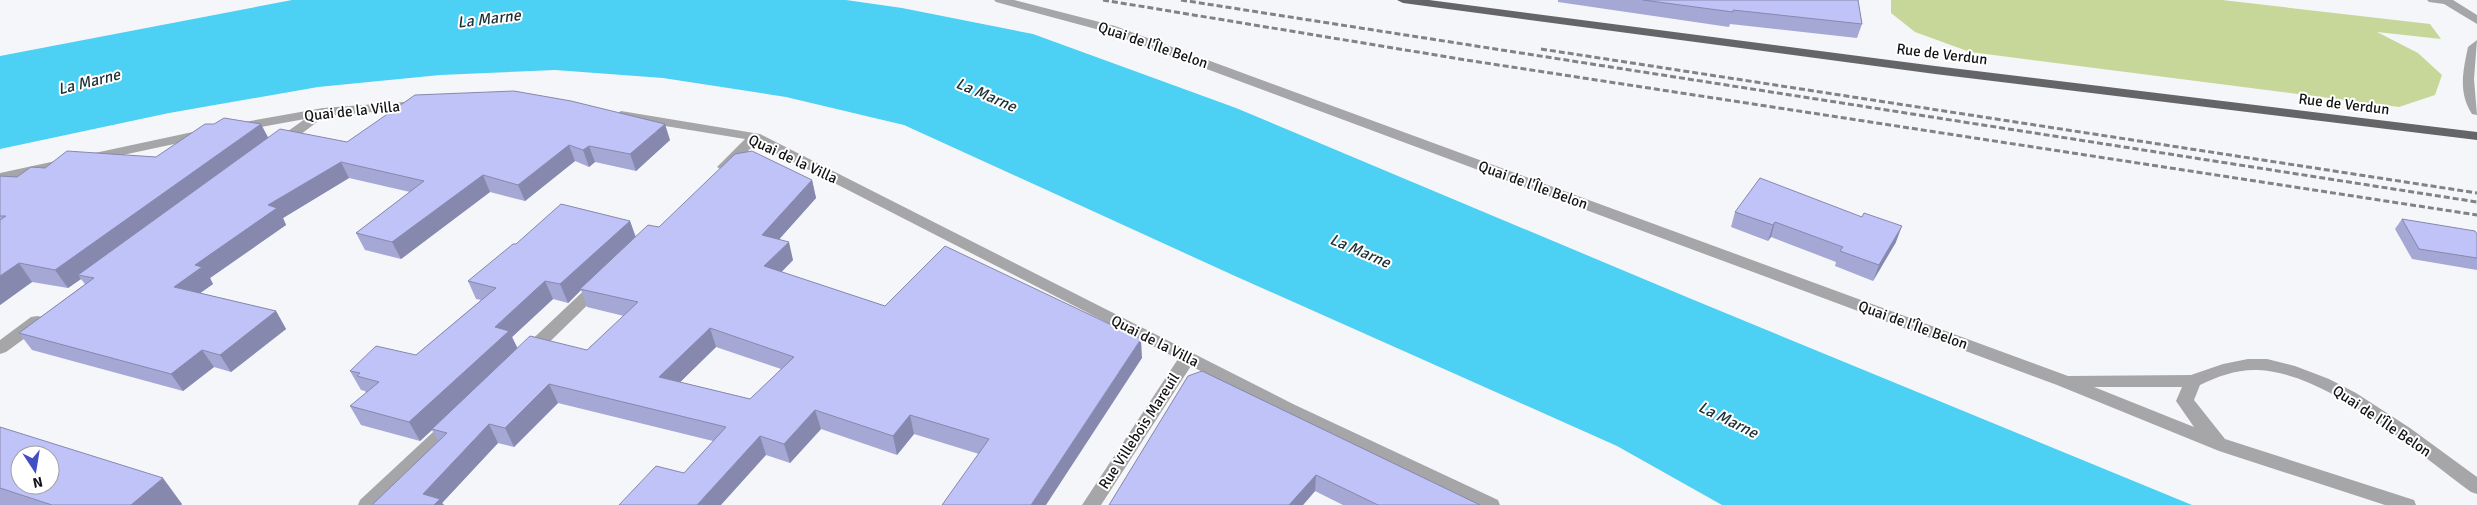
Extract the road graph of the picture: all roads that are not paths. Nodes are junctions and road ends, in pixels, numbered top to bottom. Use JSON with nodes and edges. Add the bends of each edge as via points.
{"nodes":[{"id":1,"x":1000,"y":0,"type":"edge"},
{"id":2,"x":1403,"y":0,"type":"edge"},
{"id":3,"x":2434,"y":0,"type":"edge"},
{"id":4,"x":2477,"y":20,"type":"edge"},
{"id":5,"x":2477,"y":44,"type":"edge"},
{"id":6,"x":430,"y":104,"type":"edge"},
{"id":7,"x":2477,"y":111,"type":"edge"},
{"id":8,"x":323,"y":112,"type":"junction"},
{"id":9,"x":603,"y":112,"type":"edge"},
{"id":10,"x":2477,"y":136,"type":"edge"},
{"id":11,"x":755,"y":137,"type":"junction"},
{"id":12,"x":266,"y":154,"type":"edge"},
{"id":13,"x":0,"y":177,"type":"edge"},
{"id":14,"x":712,"y":178,"type":"edge"},
{"id":15,"x":611,"y":274,"type":"edge"},
{"id":16,"x":48,"y":312,"type":"edge"},
{"id":17,"x":0,"y":348,"type":"edge"},
{"id":18,"x":1188,"y":357,"type":"junction"},
{"id":19,"x":518,"y":362,"type":"edge"},
{"id":20,"x":2063,"y":381,"type":"junction"},
{"id":21,"x":2193,"y":381,"type":"junction"},
{"id":22,"x":460,"y":416,"type":"edge"},
{"id":23,"x":2225,"y":446,"type":"junction"},
{"id":24,"x":2477,"y":488,"type":"edge"},
{"id":25,"x":367,"y":505,"type":"edge"},
{"id":26,"x":1091,"y":505,"type":"edge"},
{"id":27,"x":1490,"y":505,"type":"edge"},
{"id":28,"x":2407,"y":505,"type":"edge"}],
"edges":[{"from":1,"to":20,"type":"street","name":"Quai de l'Île Belon","via":[[1111,29]]},
{"from":2,"to":10,"type":"main road","name":"Rue de Verdun"},
{"from":3,"to":4,"type":"street","via":[[2447,1]]},
{"from":5,"to":7,"type":"street","via":[[2468,78],[2468,97]]},
{"from":6,"to":8,"type":"street","name":"Quai de la Villa"},
{"from":8,"to":12,"type":"street"},
{"from":8,"to":13,"type":"street","name":"Quai de la Villa"},
{"from":9,"to":11,"type":"street","name":"Quai de la Villa"},
{"from":11,"to":14,"type":"street"},
{"from":11,"to":18,"type":"street","name":"Quai de la Villa"},
{"from":15,"to":19,"type":"street"},
{"from":16,"to":17,"type":"street"},
{"from":18,"to":26,"type":"street","name":"Rue Villebois Mareuil"},
{"from":18,"to":27,"type":"street","name":"Quai de la Villa"},
{"from":20,"to":21,"type":"street","name":"Quai de l'Île Belon"},
{"from":20,"to":23,"type":"street","name":"Quai de l'Île Belon"},
{"from":21,"to":23,"type":"street","name":"Quai de l'Île Belon","via":[[2185,402],[2209,434]]},
{"from":21,"to":24,"type":"street","name":"Quai de l'Île Belon","via":[[2220,369],[2265,365],[2309,375],[2349,395]]},
{"from":22,"to":25,"type":"street"},
{"from":23,"to":28,"type":"street","name":"Quai de l'Île Belon"}]}
